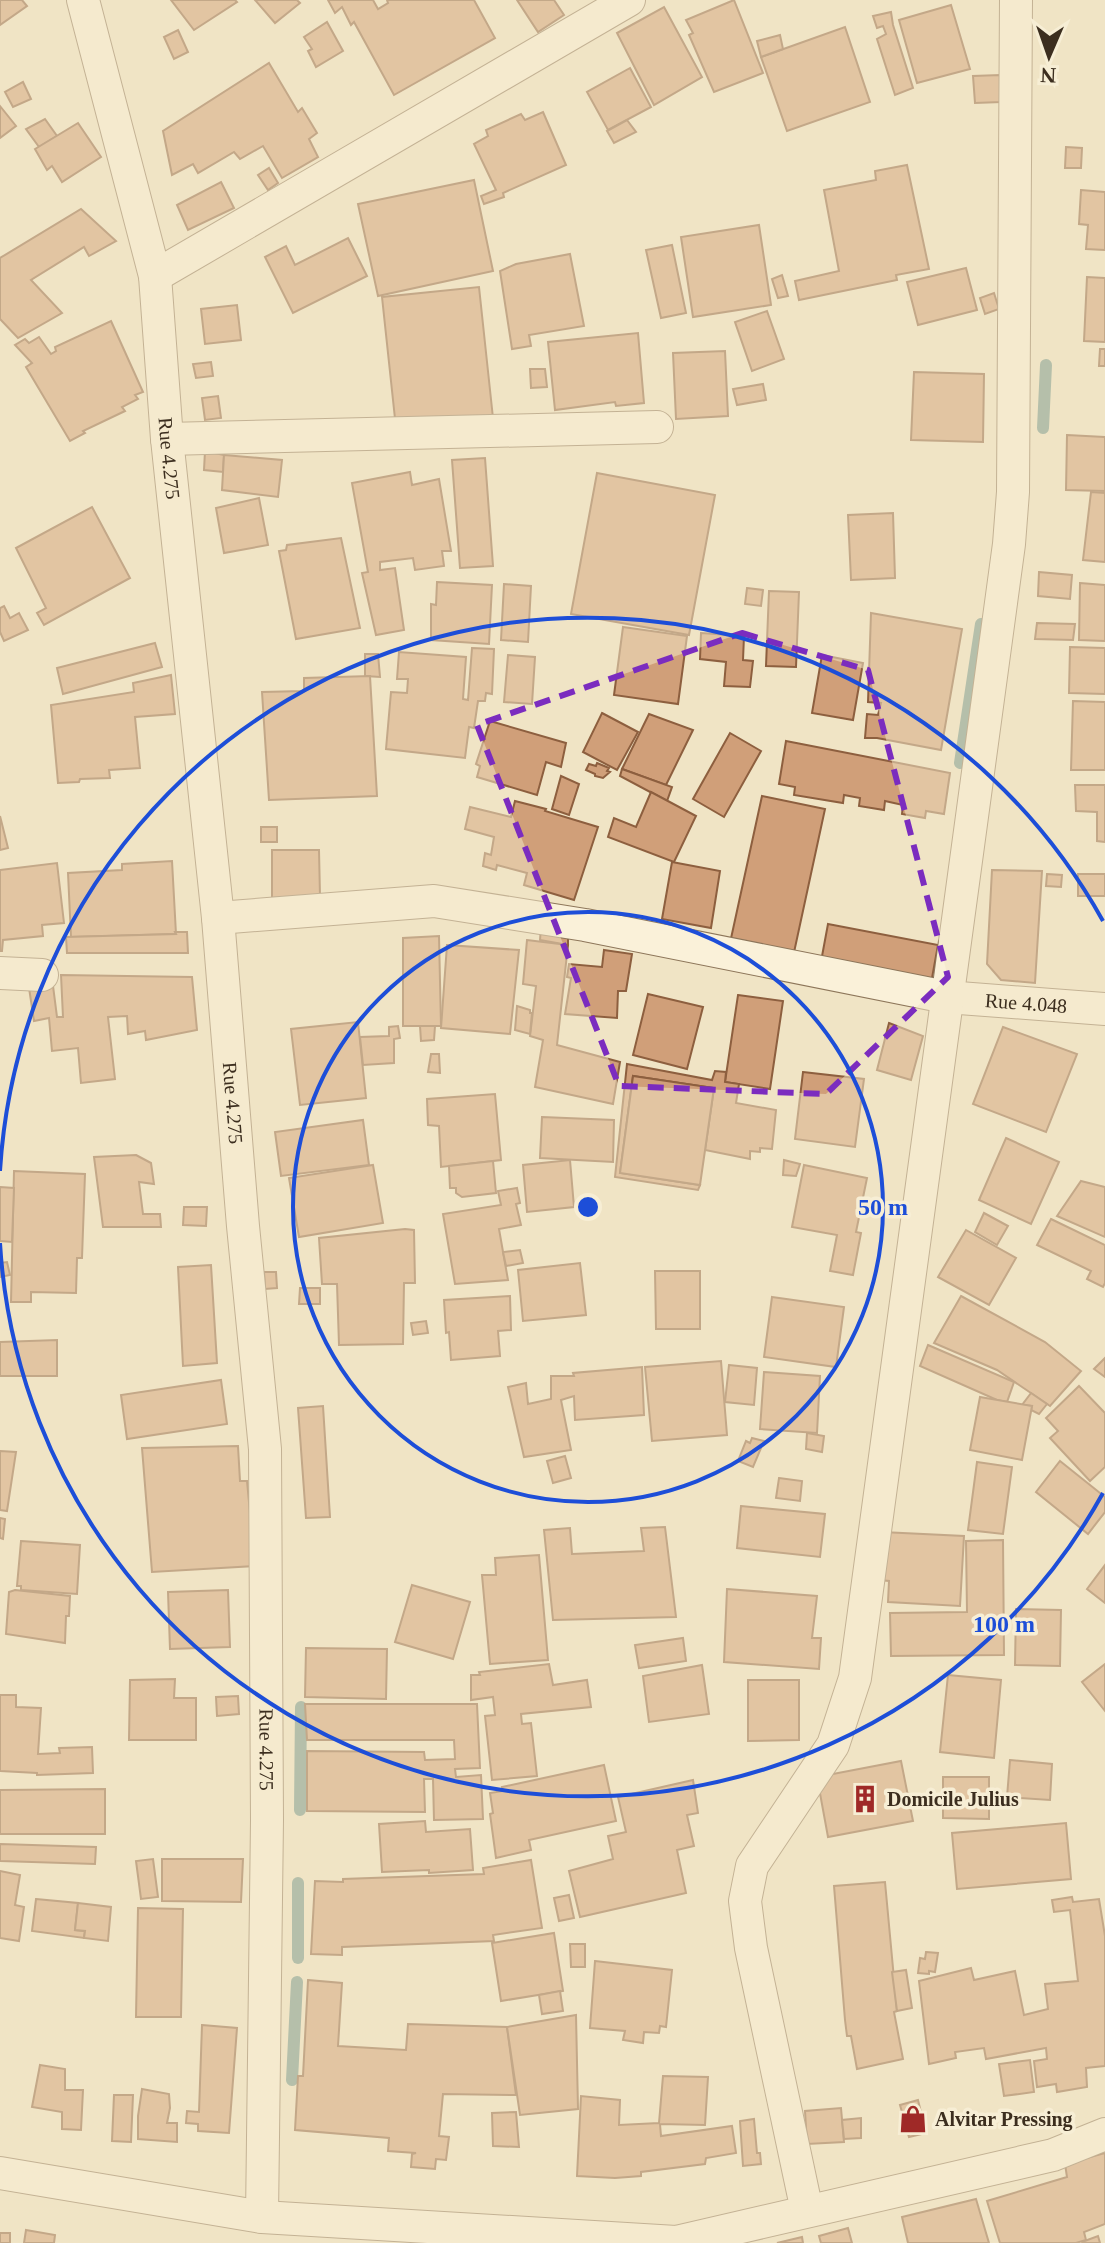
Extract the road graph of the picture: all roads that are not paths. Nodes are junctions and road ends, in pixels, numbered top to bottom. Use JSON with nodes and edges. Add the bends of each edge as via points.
{"nodes":[{"id":1,"x":83,"y":0,"type":"edge"},
{"id":2,"x":629,"y":0,"type":"edge"},
{"id":3,"x":1016,"y":0,"type":"edge"},
{"id":4,"x":155,"y":276,"type":"junction"},
{"id":5,"x":657,"y":427,"type":"dead end"},
{"id":6,"x":167,"y":439,"type":"junction"},
{"id":7,"x":218,"y":918,"type":"junction"},
{"id":8,"x":0,"y":973,"type":"edge"},
{"id":9,"x":42,"y":975,"type":"dead end"},
{"id":10,"x":946,"y":997,"type":"junction"},
{"id":11,"x":1105,"y":1009,"type":"edge"},
{"id":12,"x":1105,"y":2134,"type":"edge"},
{"id":13,"x":0,"y":2173,"type":"edge"},
{"id":14,"x":807,"y":2211,"type":"junction"},
{"id":15,"x":262,"y":2217,"type":"junction"},
{"id":16,"x":317,"y":2232,"type":"edge"},
{"id":17,"x":676,"y":2242,"type":"edge"}],
"edges":[{"from":1,"to":4,"type":"street","name":"Rue 4.275"},
{"from":2,"to":4,"type":"street"},
{"from":3,"to":10,"type":"street","via":[[1012,505]]},
{"from":4,"to":6,"type":"street","name":"Rue 4.275"},
{"from":5,"to":6,"type":"street"},
{"from":6,"to":7,"type":"street","name":"Rue 4.275"},
{"from":7,"to":10,"type":"street","name":"Rue 4.048","via":[[434,901],[585,925]]},
{"from":7,"to":15,"type":"street","name":"Rue 4.275","via":[[265,1449]]},
{"from":8,"to":9,"type":"street"},
{"from":10,"to":11,"type":"street","name":"Rue 4.048"},
{"from":10,"to":14,"type":"street","via":[[855,1678],[833,1745],[752,1866],[745,1901]]},
{"from":12,"to":14,"type":"street","via":[[1053,2155]]},
{"from":13,"to":15,"type":"street"},
{"from":14,"to":17,"type":"street"},
{"from":15,"to":16,"type":"street"},
{"from":16,"to":17,"type":"street"}]}
